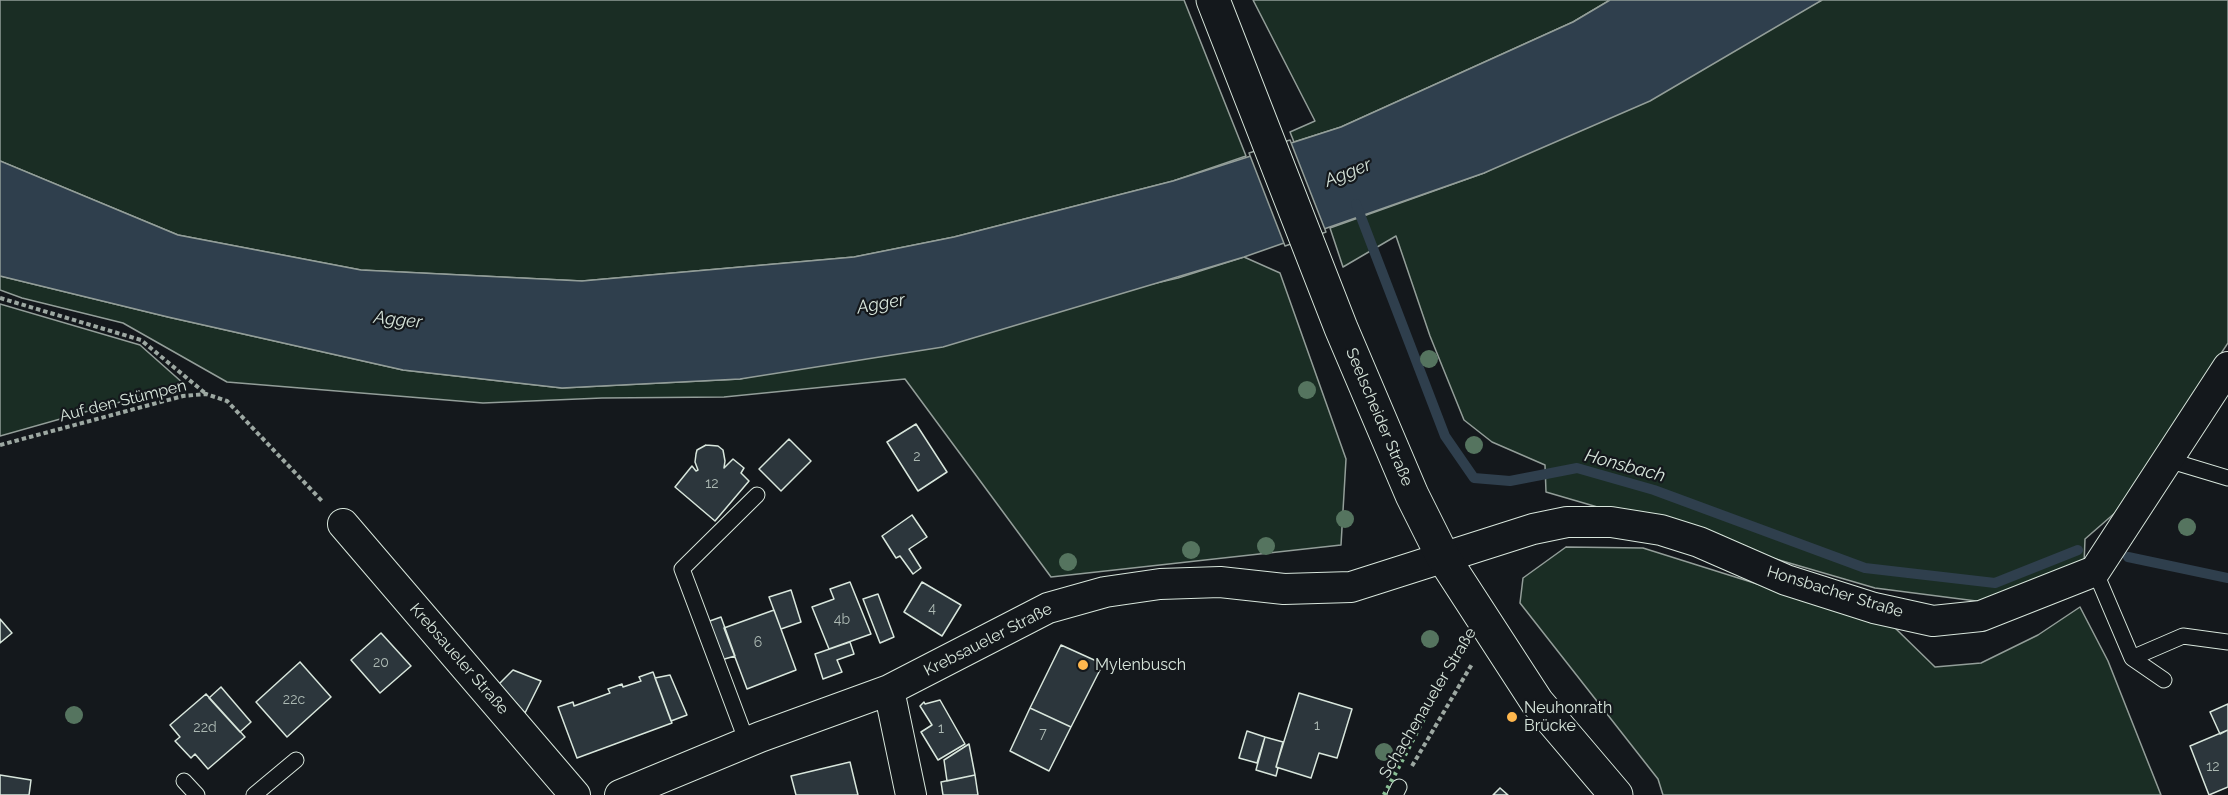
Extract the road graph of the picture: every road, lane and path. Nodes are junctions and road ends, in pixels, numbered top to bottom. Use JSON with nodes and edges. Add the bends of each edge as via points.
{"nodes":[{"id":1,"x":1214,"y":0,"type":"edge"},
{"id":2,"x":0,"y":298,"type":"edge"},
{"id":3,"x":2228,"y":367,"type":"edge"},
{"id":4,"x":206,"y":394,"type":"junction"},
{"id":5,"x":0,"y":445,"type":"edge"},
{"id":6,"x":2168,"y":460,"type":"junction"},
{"id":7,"x":2228,"y":478,"type":"edge"},
{"id":8,"x":757,"y":495,"type":"dead end"},
{"id":9,"x":343,"y":524,"type":"joint"},
{"id":10,"x":1443,"y":557,"type":"junction"},
{"id":11,"x":2095,"y":571,"type":"junction"},
{"id":12,"x":1492,"y":630,"type":"junction"},
{"id":13,"x":2228,"y":642,"type":"edge"},
{"id":14,"x":2132,"y":658,"type":"junction"},
{"id":15,"x":2164,"y":680,"type":"dead end"},
{"id":16,"x":889,"y":690,"type":"junction"},
{"id":17,"x":747,"y":742,"type":"junction"},
{"id":18,"x":296,"y":760,"type":"dead end"},
{"id":19,"x":184,"y":781,"type":"dead end"},
{"id":20,"x":1397,"y":791,"type":"edge"},
{"id":21,"x":197,"y":795,"type":"edge"},
{"id":22,"x":254,"y":795,"type":"edge"},
{"id":23,"x":575,"y":795,"type":"edge"},
{"id":24,"x":620,"y":795,"type":"edge"},
{"id":25,"x":911,"y":795,"type":"edge"},
{"id":26,"x":1616,"y":795,"type":"edge"}],
"edges":[{"from":1,"to":10,"type":"street","name":"Seelscheider Straße","via":[[1341,328]]},
{"from":2,"to":4,"type":"path","via":[[141,340]]},
{"from":3,"to":6,"type":"street"},
{"from":4,"to":5,"type":"path","name":"Auf den Stümpen","via":[[183,396]]},
{"from":4,"to":9,"type":"path","name":"Auf den Stümpen","via":[[227,400]]},
{"from":6,"to":7,"type":"lane"},
{"from":6,"to":11,"type":"street"},
{"from":8,"to":17,"type":"lane","via":[[682,569]]},
{"from":9,"to":23,"type":"street","name":"Krebsaueler Straße"},
{"from":10,"to":11,"type":"street","name":"Honsbacher Straße","via":[[1533,529],[1567,522],[1611,522],[1661,530],[1786,580],[1874,608],[1933,621],[1981,616]]},
{"from":10,"to":12,"type":"street","name":"Seelscheider Straße"},
{"from":10,"to":16,"type":"street","name":"Krebsaueler Straße","via":[[1351,587],[1284,589],[1220,582],[1160,584],[1105,592],[1048,608]]},
{"from":11,"to":14,"type":"lane"},
{"from":12,"to":20,"type":"path","name":"Schachenaueler Straße"},
{"from":12,"to":26,"type":"street","name":"Seelscheider Straße","via":[[1537,702]]},
{"from":13,"to":14,"type":"lane","via":[[2183,636]]},
{"from":14,"to":15,"type":"lane"},
{"from":16,"to":17,"type":"street","name":"Krebsaueler Straße"},
{"from":16,"to":25,"type":"street"},
{"from":17,"to":24,"type":"street","name":"Krebsaueler Straße"},
{"from":18,"to":22,"type":"lane"},
{"from":19,"to":21,"type":"lane"}]}
